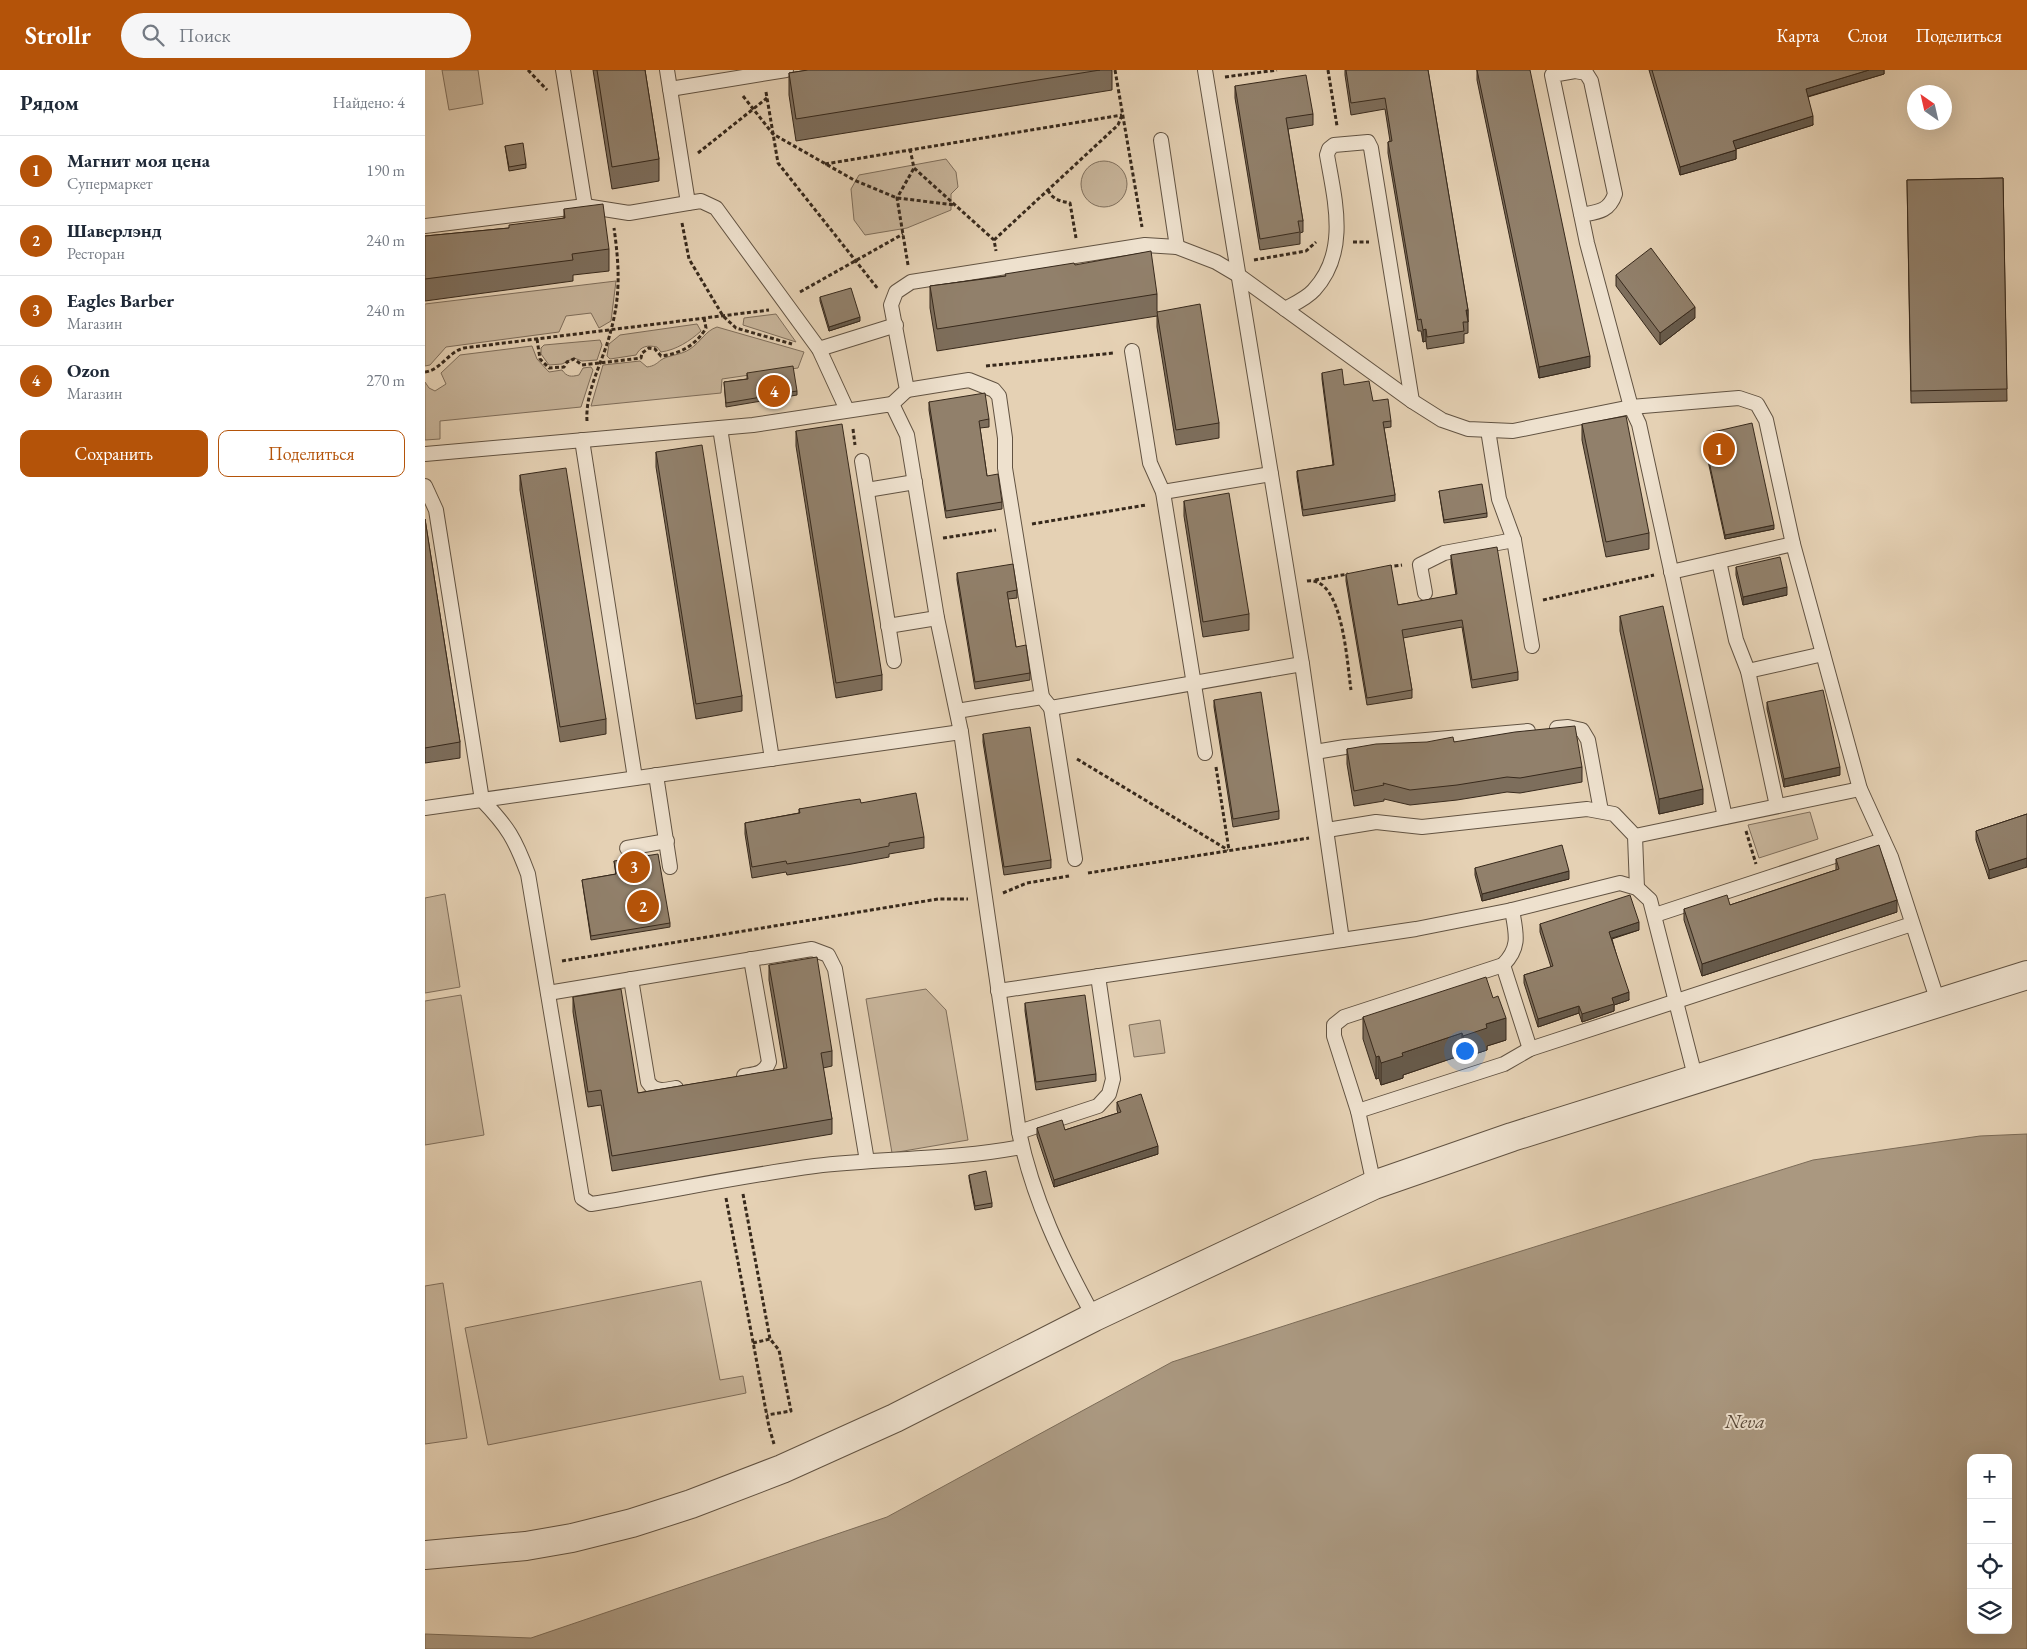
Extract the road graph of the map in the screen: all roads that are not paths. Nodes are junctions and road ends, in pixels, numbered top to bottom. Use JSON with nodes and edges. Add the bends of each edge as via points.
{"nodes":[{"id":1,"x":563,"y":70,"type":"edge"},
{"id":2,"x":667,"y":70,"type":"edge"},
{"id":3,"x":786,"y":70,"type":"edge"},
{"id":4,"x":1206,"y":75,"type":"edge"},
{"id":5,"x":670,"y":88,"type":"junction"},
{"id":6,"x":1161,"y":140,"type":"dead end"},
{"id":7,"x":684,"y":204,"type":"junction"},
{"id":8,"x":585,"y":206,"type":"junction"},
{"id":9,"x":1581,"y":215,"type":"junction"},
{"id":10,"x":425,"y":226,"type":"edge"},
{"id":11,"x":1177,"y":247,"type":"junction"},
{"id":12,"x":1237,"y":269,"type":"junction"},
{"id":13,"x":1285,"y":309,"type":"junction"},
{"id":14,"x":896,"y":325,"type":"junction"},
{"id":15,"x":819,"y":349,"type":"junction"},
{"id":16,"x":1132,"y":351,"type":"road end"},
{"id":17,"x":907,"y":390,"type":"junction"},
{"id":18,"x":1412,"y":401,"type":"junction"},
{"id":19,"x":893,"y":404,"type":"junction"},
{"id":20,"x":1631,"y":407,"type":"junction"},
{"id":21,"x":847,"y":410,"type":"junction"},
{"id":22,"x":720,"y":428,"type":"junction"},
{"id":23,"x":1488,"y":430,"type":"junction"},
{"id":24,"x":585,"y":440,"type":"junction"},
{"id":25,"x":425,"y":454,"type":"edge"},
{"id":26,"x":862,"y":461,"type":"road end"},
{"id":27,"x":1271,"y":474,"type":"junction"},
{"id":28,"x":915,"y":482,"type":"junction"},
{"id":29,"x":425,"y":486,"type":"edge"},
{"id":30,"x":867,"y":490,"type":"junction"},
{"id":31,"x":1163,"y":497,"type":"junction"},
{"id":32,"x":1514,"y":540,"type":"junction"},
{"id":33,"x":1793,"y":544,"type":"junction"},
{"id":34,"x":1719,"y":561,"type":"junction"},
{"id":35,"x":1671,"y":572,"type":"junction"},
{"id":36,"x":1425,"y":594,"type":"dead end"},
{"id":37,"x":937,"y":618,"type":"junction"},
{"id":38,"x":888,"y":626,"type":"junction"},
{"id":39,"x":1532,"y":646,"type":"dead end"},
{"id":40,"x":1823,"y":654,"type":"junction"},
{"id":41,"x":894,"y":661,"type":"dead end"},
{"id":42,"x":1302,"y":664,"type":"junction"},
{"id":43,"x":1748,"y":671,"type":"junction"},
{"id":44,"x":1194,"y":683,"type":"junction"},
{"id":45,"x":1046,"y":703,"type":"junction"},
{"id":46,"x":957,"y":711,"type":"junction"},
{"id":47,"x":961,"y":732,"type":"junction"},
{"id":48,"x":1315,"y":752,"type":"junction"},
{"id":49,"x":1205,"y":753,"type":"dead end"},
{"id":50,"x":772,"y":759,"type":"junction"},
{"id":51,"x":656,"y":775,"type":"junction"},
{"id":52,"x":635,"y":778,"type":"junction"},
{"id":53,"x":1860,"y":789,"type":"junction"},
{"id":54,"x":482,"y":800,"type":"junction"},
{"id":55,"x":1777,"y":806,"type":"junction"},
{"id":56,"x":425,"y":808,"type":"edge"},
{"id":57,"x":1601,"y":811,"type":"junction"},
{"id":58,"x":1725,"y":817,"type":"junction"},
{"id":59,"x":1327,"y":830,"type":"junction"},
{"id":60,"x":1635,"y":836,"type":"junction"},
{"id":61,"x":1883,"y":840,"type":"junction"},
{"id":62,"x":667,"y":842,"type":"junction"},
{"id":63,"x":627,"y":848,"type":"dead end"},
{"id":64,"x":1075,"y":859,"type":"dead end"},
{"id":65,"x":671,"y":867,"type":"dead end"},
{"id":66,"x":1637,"y":888,"type":"junction"},
{"id":67,"x":1512,"y":910,"type":"junction"},
{"id":68,"x":1655,"y":915,"type":"junction"},
{"id":69,"x":1912,"y":924,"type":"junction"},
{"id":70,"x":1342,"y":940,"type":"junction"},
{"id":71,"x":751,"y":959,"type":"junction"},
{"id":72,"x":1503,"y":965,"type":"junction"},
{"id":73,"x":2027,"y":975,"type":"edge"},
{"id":74,"x":1098,"y":976,"type":"junction"},
{"id":75,"x":631,"y":979,"type":"junction"},
{"id":76,"x":998,"y":991,"type":"junction"},
{"id":77,"x":548,"y":993,"type":"junction"},
{"id":78,"x":1676,"y":1001,"type":"junction"},
{"id":79,"x":1938,"y":1002,"type":"junction"},
{"id":80,"x":1530,"y":1048,"type":"junction"},
{"id":81,"x":733,"y":1078,"type":"edge"},
{"id":82,"x":1696,"y":1080,"type":"junction"},
{"id":83,"x":687,"y":1086,"type":"edge"},
{"id":84,"x":1358,"y":1111,"type":"junction"},
{"id":85,"x":1019,"y":1132,"type":"junction"},
{"id":86,"x":1022,"y":1147,"type":"junction"},
{"id":87,"x":867,"y":1161,"type":"junction"},
{"id":88,"x":1374,"y":1185,"type":"junction"},
{"id":89,"x":1093,"y":1317,"type":"junction"},
{"id":90,"x":425,"y":1555,"type":"edge"}],
"edges":[{"from":1,"to":8,"type":"lane"},
{"from":2,"to":5,"type":"lane"},
{"from":3,"to":5,"type":"lane"},
{"from":4,"to":12,"type":"lane"},
{"from":5,"to":7,"type":"lane","via":[[682,166]]},
{"from":6,"to":11,"type":"lane"},
{"from":7,"to":8,"type":"lane","via":[[629,213]]},
{"from":7,"to":15,"type":"lane","via":[[701,201],[716,208]]},
{"from":8,"to":10,"type":"lane"},
{"from":9,"to":9,"type":"lane","via":[[1552,75],[1575,70],[1586,73],[1591,81],[1615,194],[1612,204],[1605,210]]},
{"from":9,"to":20,"type":"lane"},
{"from":11,"to":12,"type":"lane"},
{"from":11,"to":14,"type":"lane","via":[[1145,245],[911,282],[896,292],[891,305]]},
{"from":12,"to":13,"type":"lane"},
{"from":12,"to":27,"type":"lane"},
{"from":13,"to":18,"type":"lane"},
{"from":13,"to":18,"type":"lane","via":[[1313,291],[1328,269],[1337,236],[1327,155],[1329,149],[1340,144],[1368,142]]},
{"from":14,"to":15,"type":"lane"},
{"from":14,"to":17,"type":"lane"},
{"from":15,"to":21,"type":"lane"},
{"from":16,"to":31,"type":"lane","via":[[1149,463]]},
{"from":17,"to":19,"type":"lane"},
{"from":17,"to":45,"type":"lane","via":[[969,380],[994,390],[999,396],[1014,527]]},
{"from":18,"to":23,"type":"lane","via":[[1442,420],[1468,429]]},
{"from":19,"to":21,"type":"lane"},
{"from":19,"to":28,"type":"lane","via":[[907,435]]},
{"from":20,"to":23,"type":"lane","via":[[1513,431]]},
{"from":20,"to":33,"type":"lane","via":[[1739,398],[1757,404],[1767,420]]},
{"from":20,"to":35,"type":"lane","via":[[1639,424]]},
{"from":21,"to":22,"type":"lane"},
{"from":22,"to":24,"type":"lane"},
{"from":22,"to":50,"type":"lane"},
{"from":23,"to":32,"type":"lane","via":[[1499,499]]},
{"from":24,"to":25,"type":"lane"},
{"from":24,"to":52,"type":"lane"},
{"from":26,"to":30,"type":"lane"},
{"from":27,"to":31,"type":"lane"},
{"from":27,"to":42,"type":"lane"},
{"from":28,"to":30,"type":"lane"},
{"from":28,"to":37,"type":"lane"},
{"from":29,"to":54,"type":"lane","via":[[436,510]]},
{"from":30,"to":38,"type":"lane"},
{"from":31,"to":44,"type":"lane"},
{"from":32,"to":36,"type":"lane","via":[[1444,553],[1420,565]]},
{"from":32,"to":39,"type":"lane"},
{"from":33,"to":34,"type":"lane"},
{"from":33,"to":40,"type":"lane"},
{"from":34,"to":35,"type":"lane"},
{"from":34,"to":43,"type":"lane","via":[[1736,640]]},
{"from":35,"to":58,"type":"lane"},
{"from":37,"to":38,"type":"lane"},
{"from":37,"to":46,"type":"lane"},
{"from":38,"to":41,"type":"lane"},
{"from":40,"to":43,"type":"lane"},
{"from":40,"to":53,"type":"lane"},
{"from":42,"to":44,"type":"lane"},
{"from":42,"to":48,"type":"lane"},
{"from":43,"to":55,"type":"lane"},
{"from":44,"to":45,"type":"lane"},
{"from":44,"to":49,"type":"lane"},
{"from":45,"to":46,"type":"lane"},
{"from":45,"to":64,"type":"lane","via":[[1057,747]]},
{"from":46,"to":47,"type":"lane"},
{"from":47,"to":50,"type":"lane"},
{"from":47,"to":76,"type":"lane"},
{"from":48,"to":57,"type":"lane","via":[[1568,727],[1582,730],[1588,740]]},
{"from":48,"to":59,"type":"lane"},
{"from":50,"to":51,"type":"lane"},
{"from":51,"to":52,"type":"lane"},
{"from":51,"to":62,"type":"lane"},
{"from":52,"to":54,"type":"lane"},
{"from":53,"to":55,"type":"lane"},
{"from":53,"to":61,"type":"lane"},
{"from":54,"to":56,"type":"lane"},
{"from":54,"to":77,"type":"lane","via":[[506,824],[528,874]]},
{"from":55,"to":58,"type":"lane"},
{"from":57,"to":59,"type":"lane","via":[[1587,809],[1422,827],[1376,822]]},
{"from":57,"to":60,"type":"lane","via":[[1614,814]]},
{"from":58,"to":60,"type":"lane"},
{"from":59,"to":70,"type":"lane"},
{"from":60,"to":66,"type":"lane"},
{"from":61,"to":68,"type":"lane"},
{"from":61,"to":69,"type":"lane"},
{"from":62,"to":63,"type":"lane"},
{"from":62,"to":65,"type":"lane"},
{"from":66,"to":67,"type":"lane","via":[[1620,883]]},
{"from":66,"to":68,"type":"lane","via":[[1650,900]]},
{"from":67,"to":70,"type":"lane","via":[[1417,930]]},
{"from":67,"to":72,"type":"lane","via":[[1517,942]]},
{"from":68,"to":78,"type":"lane"},
{"from":69,"to":78,"type":"lane"},
{"from":69,"to":79,"type":"lane"},
{"from":70,"to":74,"type":"lane"},
{"from":71,"to":75,"type":"lane"},
{"from":71,"to":81,"type":"lane","via":[[769,1062],[760,1074]]},
{"from":71,"to":87,"type":"lane","via":[[812,948],[828,955],[835,969]]},
{"from":72,"to":80,"type":"lane"},
{"from":72,"to":84,"type":"lane","via":[[1344,1017],[1334,1024],[1334,1036]]},
{"from":73,"to":79,"type":"street"},
{"from":74,"to":76,"type":"lane"},
{"from":74,"to":85,"type":"lane","via":[[1113,1079],[1109,1094],[1099,1106]]},
{"from":75,"to":77,"type":"lane"},
{"from":75,"to":83,"type":"lane","via":[[648,1082],[660,1091]]},
{"from":76,"to":85,"type":"lane"},
{"from":77,"to":87,"type":"lane","via":[[582,1198],[586,1202],[591,1204]]},
{"from":78,"to":80,"type":"lane"},
{"from":78,"to":82,"type":"lane"},
{"from":79,"to":82,"type":"street"},
{"from":80,"to":84,"type":"lane","via":[[1504,1064]]},
{"from":82,"to":88,"type":"street","via":[[1494,1142]]},
{"from":84,"to":88,"type":"lane"},
{"from":85,"to":86,"type":"lane"},
{"from":86,"to":87,"type":"lane","via":[[944,1158]]},
{"from":86,"to":89,"type":"lane","via":[[1028,1175],[1048,1227]]},
{"from":88,"to":89,"type":"street"},
{"from":89,"to":90,"type":"street","via":[[895,1418],[782,1469],[691,1504],[632,1524],[526,1546]]}]}
